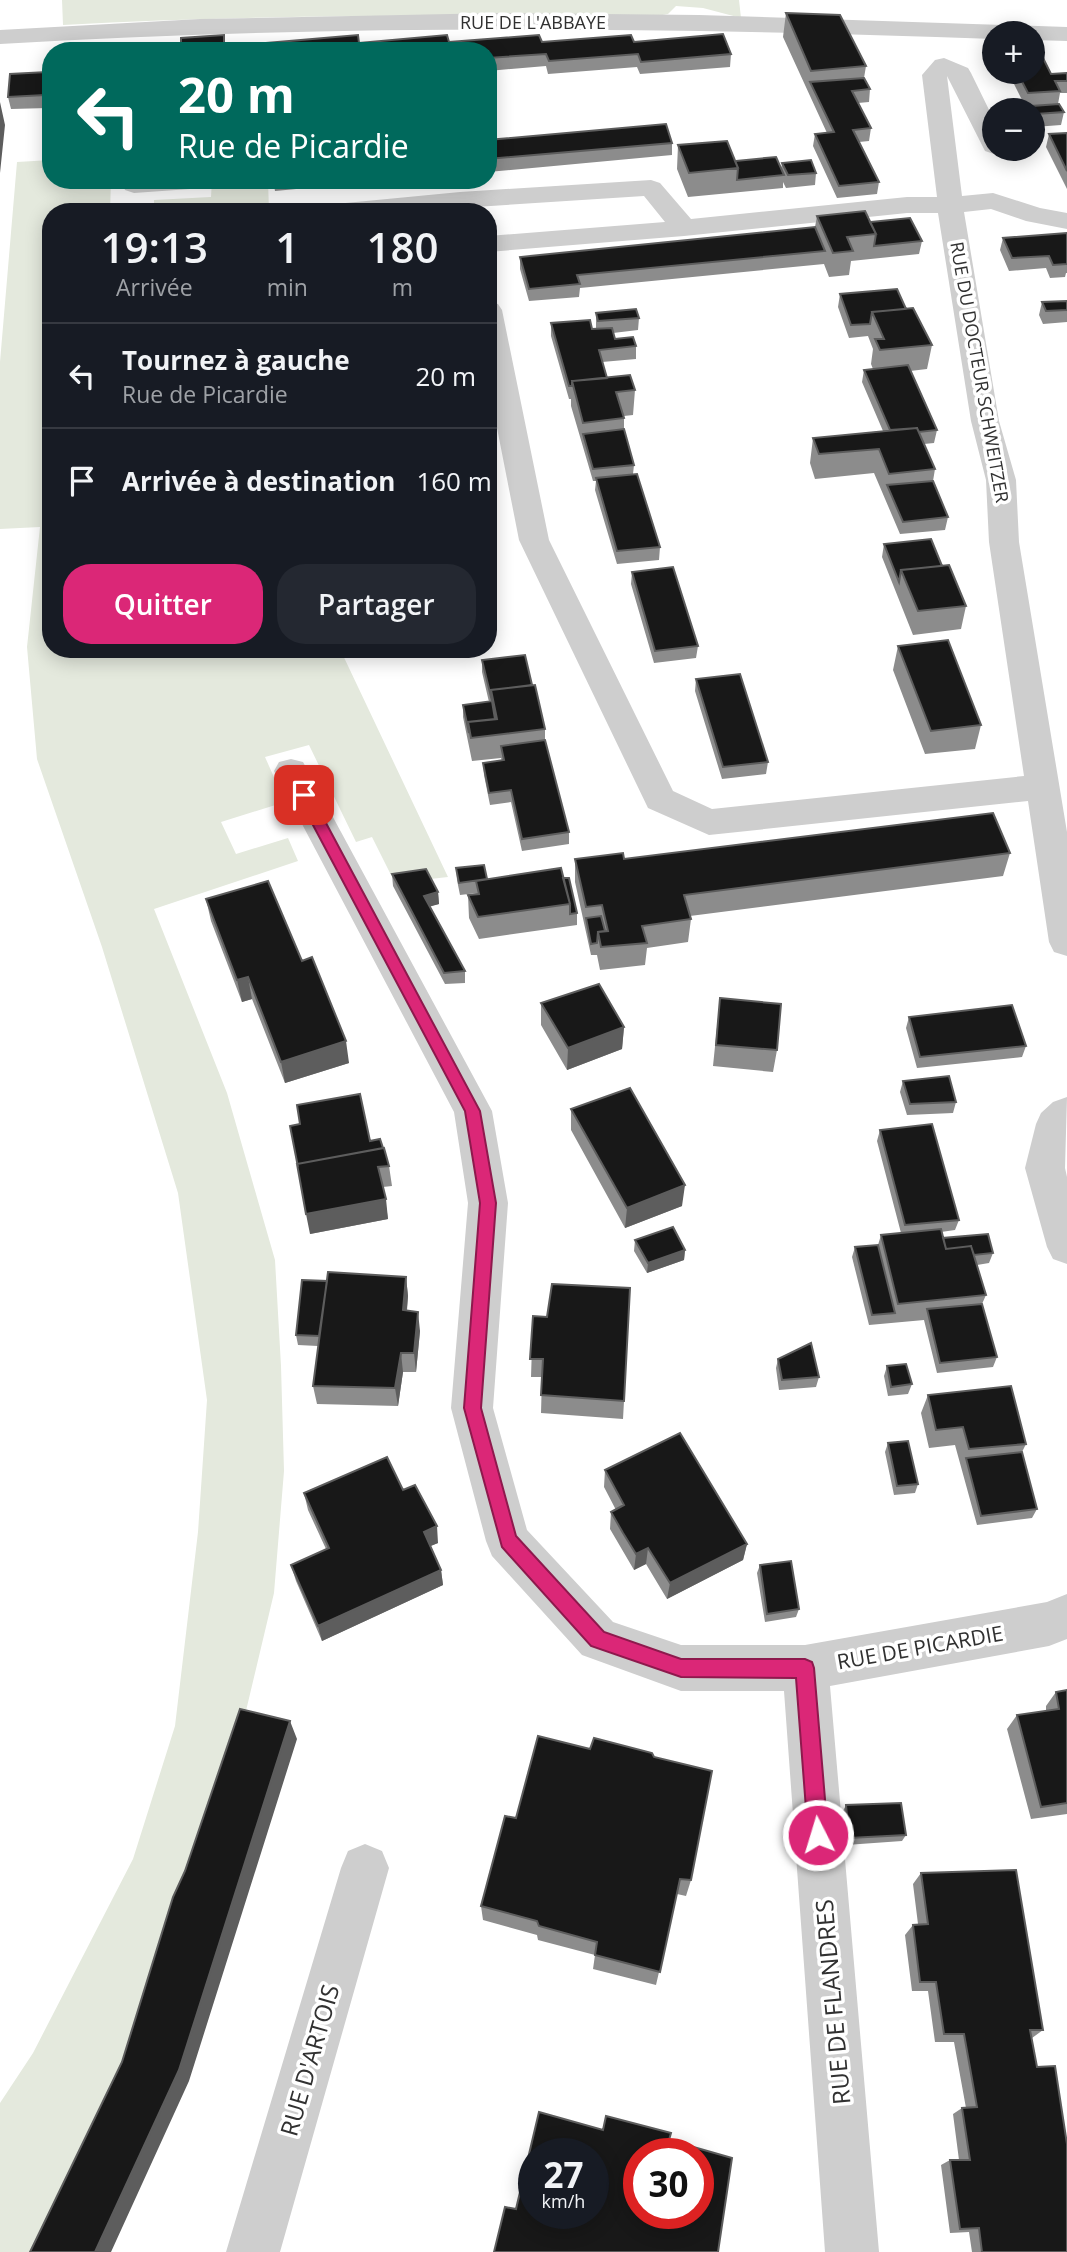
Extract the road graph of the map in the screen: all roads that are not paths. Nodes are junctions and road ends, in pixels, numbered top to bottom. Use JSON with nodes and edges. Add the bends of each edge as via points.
{"nodes":[{"id":1,"x":934,"y":31,"type":"junction"},
{"id":2,"x":1067,"y":34,"type":"edge"},
{"id":3,"x":0,"y":37,"type":"edge"},
{"id":4,"x":138,"y":40,"type":"edge"},
{"id":5,"x":944,"y":65,"type":"junction"},
{"id":6,"x":982,"y":121,"type":"edge"},
{"id":7,"x":1001,"y":161,"type":"edge"},
{"id":8,"x":993,"y":201,"type":"junction"},
{"id":9,"x":494,"y":203,"type":"edge"},
{"id":10,"x":951,"y":205,"type":"junction"},
{"id":11,"x":1067,"y":220,"type":"edge"},
{"id":12,"x":684,"y":228,"type":"junction"},
{"id":13,"x":497,"y":243,"type":"edge"},
{"id":14,"x":497,"y":355,"type":"edge"},
{"id":15,"x":1052,"y":749,"type":"edge"},
{"id":16,"x":291,"y":771,"type":"dead end"},
{"id":17,"x":1042,"y":787,"type":"junction"},
{"id":18,"x":1066,"y":933,"type":"edge"},
{"id":19,"x":1067,"y":1112,"type":"edge"},
{"id":20,"x":1067,"y":1247,"type":"edge"},
{"id":21,"x":1067,"y":1616,"type":"edge"},
{"id":22,"x":805,"y":1668,"type":"junction"},
{"id":23,"x":365,"y":1868,"type":"dead end"},
{"id":24,"x":253,"y":2252,"type":"edge"},
{"id":25,"x":852,"y":2252,"type":"edge"}],
"edges":[{"from":1,"to":2,"type":"street","name":"RUE DE L'ABBAYE"},
{"from":1,"to":4,"type":"street","name":"RUE DE L'ABBAYE","via":[[799,25],[405,22]]},
{"from":1,"to":5,"type":"street","name":"RUE DU DOCTEUR SCHWEITZER"},
{"from":3,"to":4,"type":"street","name":"RUE DE L'ABBAYE"},
{"from":5,"to":6,"type":"street","via":[[959,73]]},
{"from":5,"to":10,"type":"street","name":"RUE DU DOCTEUR SCHWEITZER","via":[[934,75]]},
{"from":7,"to":8,"type":"street"},
{"from":8,"to":10,"type":"street"},
{"from":8,"to":11,"type":"street"},
{"from":9,"to":12,"type":"street","via":[[651,188]]},
{"from":10,"to":12,"type":"street","via":[[907,205]]},
{"from":10,"to":15,"type":"street","name":"RUE DU DOCTEUR SCHWEITZER","via":[[985,421],[1006,505],[1004,542]]},
{"from":12,"to":13,"type":"street"},
{"from":14,"to":17,"type":"street","via":[[534,540],[660,799],[709,822]]},
{"from":15,"to":17,"type":"street","name":"RUE DU DOCTEUR SCHWEITZER"},
{"from":16,"to":22,"type":"street","name":"RUE DE PICARDIE","via":[[472,1111],[488,1203],[472,1408],[508,1541],[598,1639],[681,1668]]},
{"from":17,"to":18,"type":"street","name":"RUE DU DOCTEUR SCHWEITZER"},
{"from":19,"to":20,"type":"street","via":[[1055,1124],[1045,1168]]},
{"from":21,"to":22,"type":"street","name":"RUE DE PICARDIE","via":[[1049,1624]]},
{"from":22,"to":25,"type":"street","name":"RUE DE FLANDRES"},
{"from":23,"to":24,"type":"street","name":"RUE D'ARTOIS"}]}
